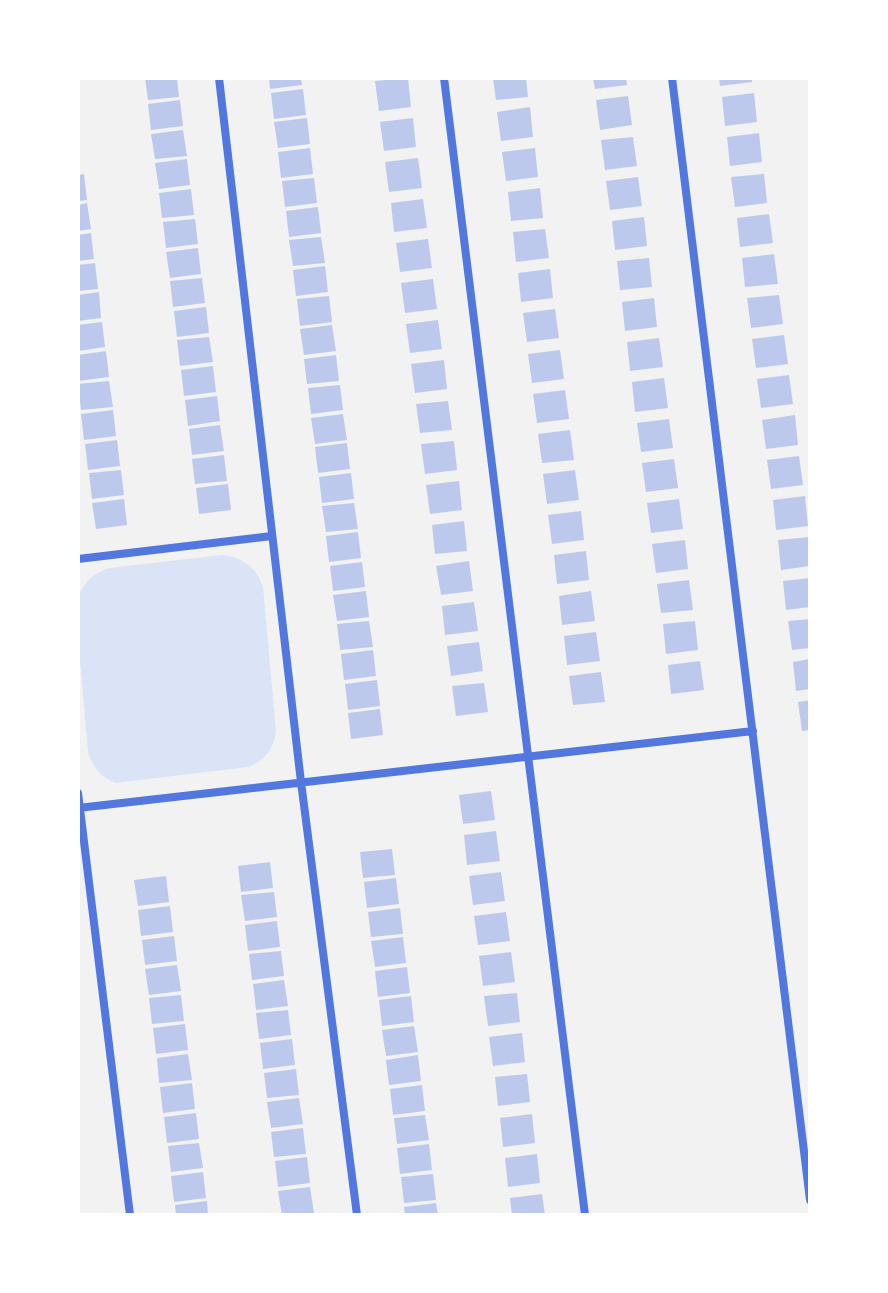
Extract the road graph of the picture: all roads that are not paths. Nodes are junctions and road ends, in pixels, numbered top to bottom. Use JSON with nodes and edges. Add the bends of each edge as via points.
{"nodes":[{"id":1,"x":219,"y":78,"type":"edge"},
{"id":2,"x":444,"y":78,"type":"edge"},
{"id":3,"x":672,"y":78,"type":"edge"},
{"id":4,"x":272,"y":536,"type":"junction"},
{"id":5,"x":78,"y":559,"type":"edge"},
{"id":6,"x":753,"y":731,"type":"junction"},
{"id":7,"x":528,"y":756,"type":"junction"},
{"id":8,"x":301,"y":782,"type":"junction"},
{"id":9,"x":78,"y":793,"type":"edge"},
{"id":10,"x":79,"y":808,"type":"edge"},
{"id":11,"x":810,"y":1200,"type":"edge"},
{"id":12,"x":130,"y":1215,"type":"edge"},
{"id":13,"x":357,"y":1215,"type":"edge"},
{"id":14,"x":585,"y":1215,"type":"edge"}],
"edges":[{"from":1,"to":4,"type":"street"},
{"from":2,"to":7,"type":"street"},
{"from":3,"to":6,"type":"street"},
{"from":4,"to":5,"type":"street"},
{"from":4,"to":8,"type":"street"},
{"from":6,"to":7,"type":"street"},
{"from":6,"to":11,"type":"street"},
{"from":7,"to":8,"type":"street"},
{"from":7,"to":14,"type":"street"},
{"from":8,"to":10,"type":"street"},
{"from":8,"to":13,"type":"street"},
{"from":9,"to":10,"type":"street"},
{"from":10,"to":12,"type":"street"}]}
